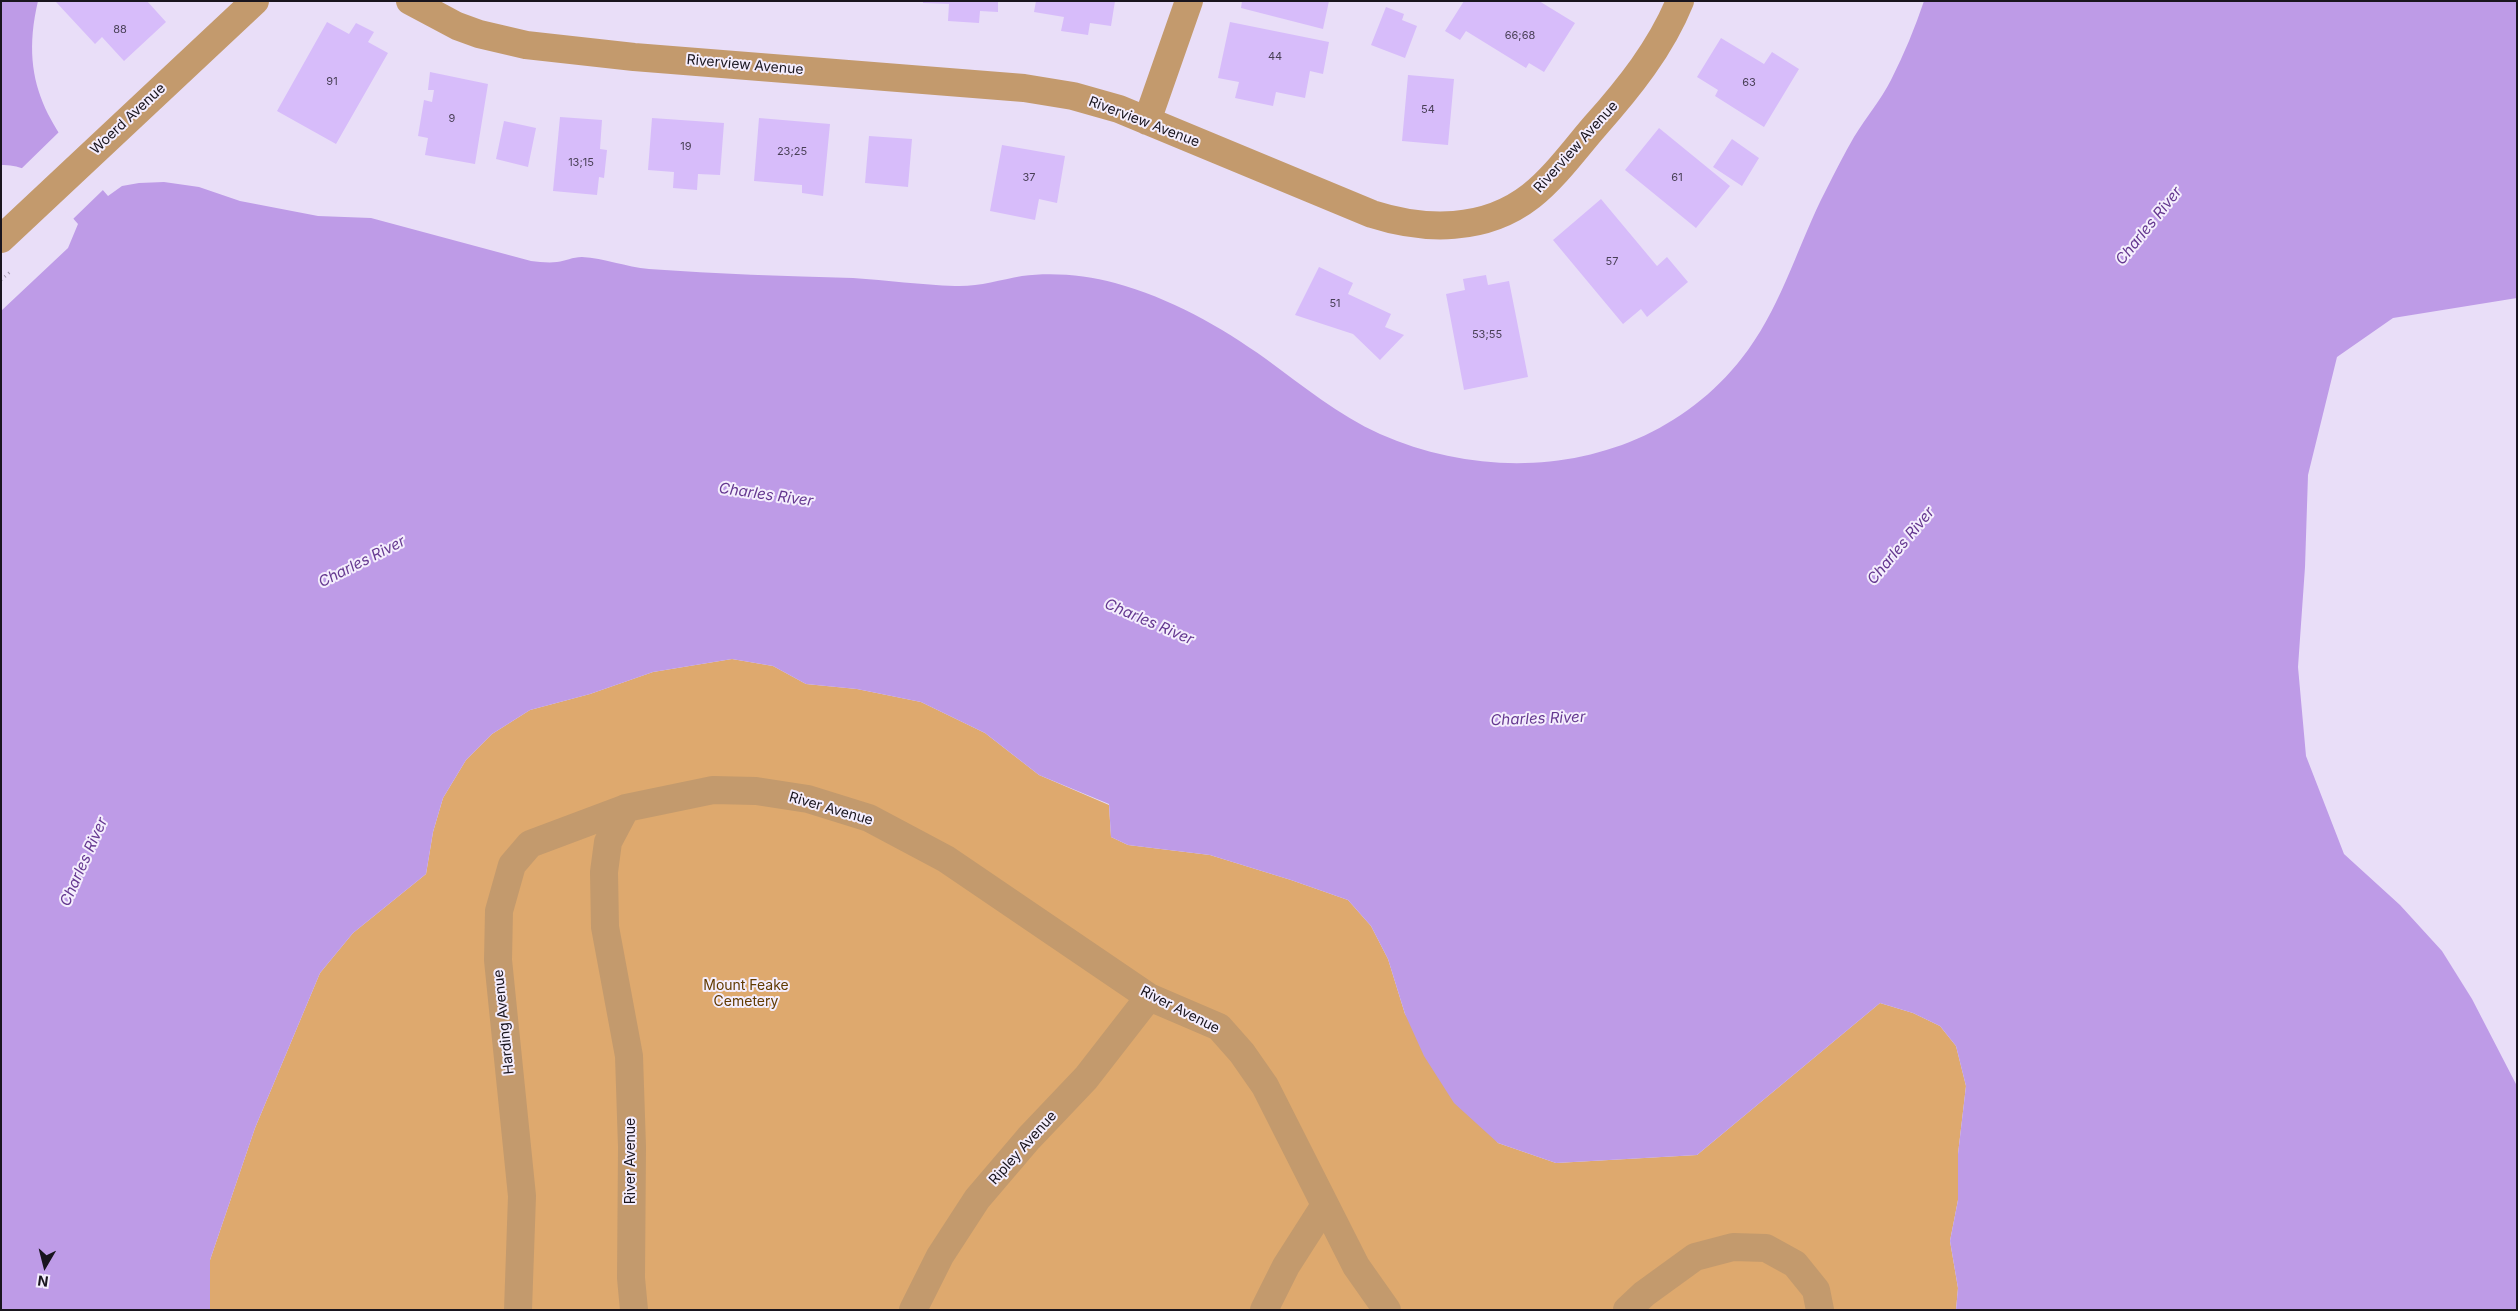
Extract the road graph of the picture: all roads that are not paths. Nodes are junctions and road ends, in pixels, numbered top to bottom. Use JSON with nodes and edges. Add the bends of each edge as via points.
{"nodes":[{"id":1,"x":255,"y":1,"type":"edge"},
{"id":2,"x":410,"y":1,"type":"edge"},
{"id":3,"x":1189,"y":1,"type":"edge"},
{"id":4,"x":1680,"y":1,"type":"edge"},
{"id":5,"x":1147,"y":121,"type":"junction"},
{"id":6,"x":4,"y":237,"type":"edge"},
{"id":7,"x":626,"y":808,"type":"junction"},
{"id":8,"x":1149,"y":997,"type":"junction"},
{"id":9,"x":1325,"y":1205,"type":"junction"},
{"id":10,"x":518,"y":1310,"type":"edge"},
{"id":11,"x":634,"y":1310,"type":"edge"},
{"id":12,"x":913,"y":1310,"type":"edge"},
{"id":13,"x":1264,"y":1310,"type":"edge"},
{"id":14,"x":1387,"y":1310,"type":"edge"},
{"id":15,"x":1627,"y":1310,"type":"edge"},
{"id":16,"x":1820,"y":1310,"type":"edge"}],
"edges":[{"from":1,"to":6,"type":"street","name":"Woerd Avenue"},
{"from":2,"to":5,"type":"street","name":"Riverview Avenue","via":[[472,32],[526,45],[634,57],[1024,88],[1096,101]]},
{"from":3,"to":5,"type":"street"},
{"from":4,"to":5,"type":"street","name":"Riverview Avenue","via":[[1666,31],[1634,80],[1546,181],[1517,206],[1482,221],[1438,226],[1394,221]]},
{"from":7,"to":8,"type":"street","name":"River Avenue","via":[[713,790],[756,791],[808,799],[869,818],[946,859]]},
{"from":7,"to":10,"type":"street","name":"Harding Avenue","via":[[530,844],[512,865],[499,911],[498,960],[522,1196]]},
{"from":7,"to":11,"type":"street","name":"River Avenue","via":[[608,842],[604,872],[605,927],[629,1056]]},
{"from":8,"to":9,"type":"street","name":"River Avenue","via":[[1220,1027],[1265,1086]]},
{"from":8,"to":12,"type":"street","name":"Ripley Avenue","via":[[1086,1078],[1029,1138],[978,1199],[940,1256]]},
{"from":9,"to":13,"type":"street","via":[[1286,1266]]},
{"from":9,"to":14,"type":"street","name":"River Avenue","via":[[1356,1266]]},
{"from":15,"to":16,"type":"street","via":[[1695,1257],[1733,1247],[1766,1248],[1795,1264],[1816,1290]]}]}
